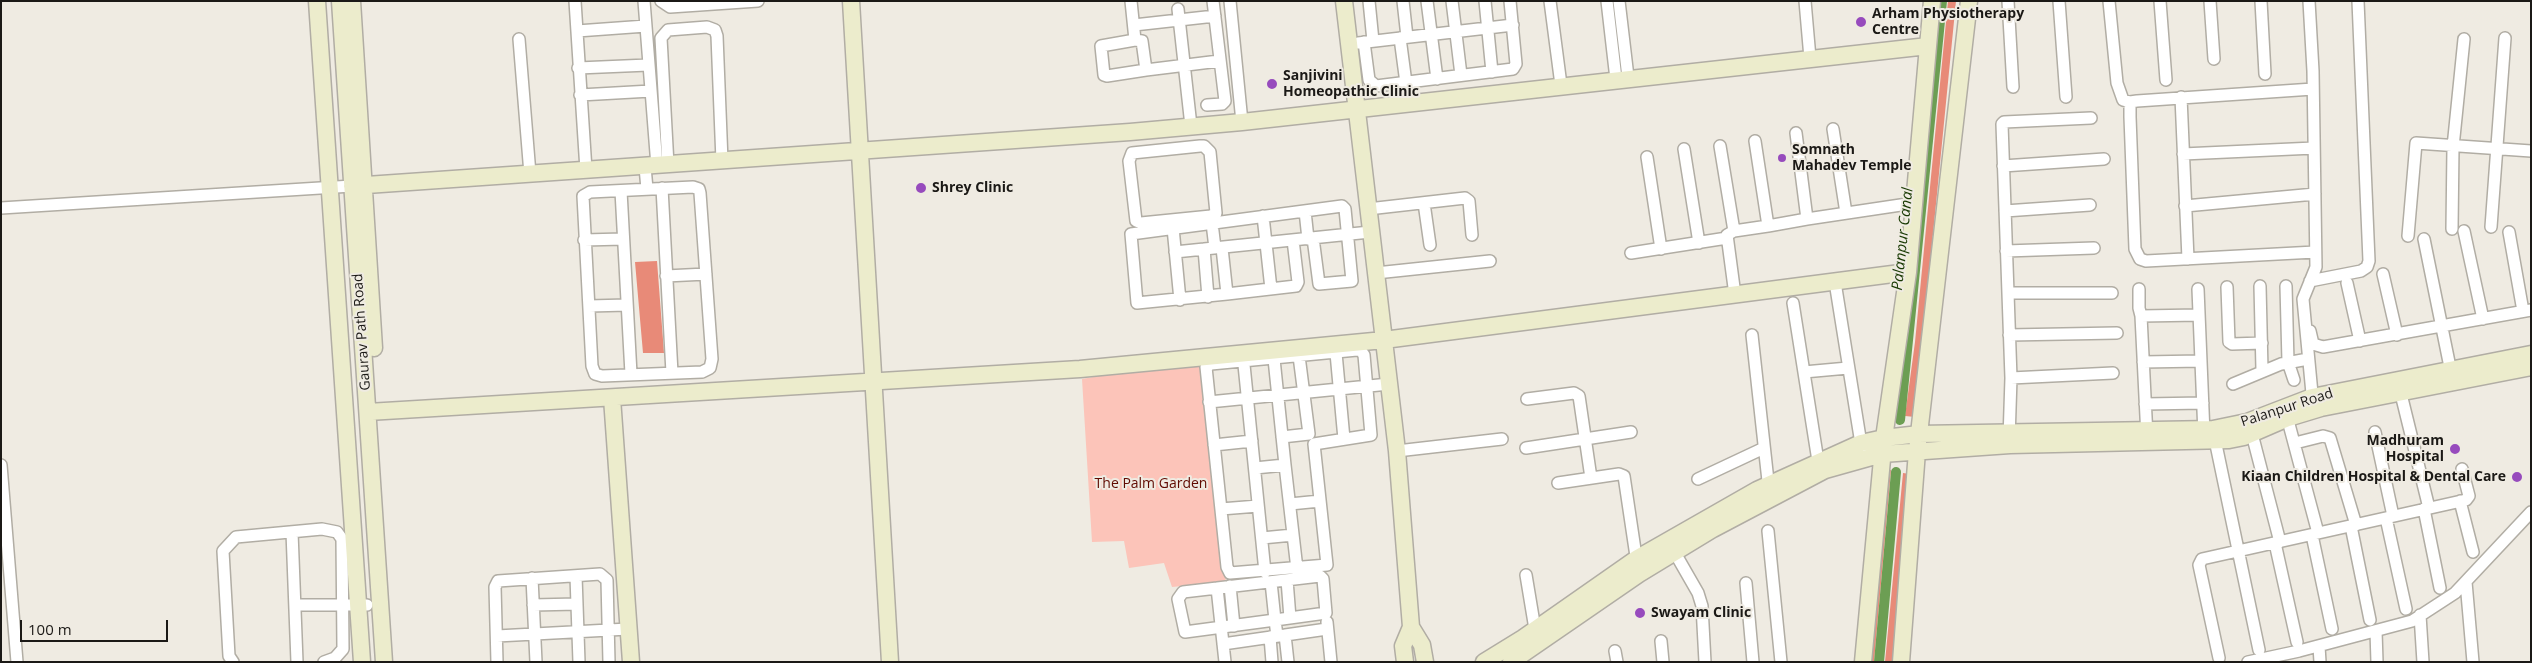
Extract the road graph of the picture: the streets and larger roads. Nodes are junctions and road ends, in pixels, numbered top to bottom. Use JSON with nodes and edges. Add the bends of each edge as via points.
{"nodes":[{"id":1,"x":317,"y":1,"type":"edge"},
{"id":2,"x":328,"y":1,"type":"edge"},
{"id":3,"x":340,"y":1,"type":"edge"},
{"id":4,"x":352,"y":1,"type":"edge"},
{"id":5,"x":575,"y":1,"type":"edge"},
{"id":6,"x":581,"y":1,"type":"edge"},
{"id":7,"x":644,"y":1,"type":"edge"},
{"id":8,"x":661,"y":1,"type":"edge"},
{"id":9,"x":851,"y":1,"type":"edge"},
{"id":10,"x":1131,"y":1,"type":"edge"},
{"id":11,"x":1213,"y":1,"type":"edge"},
{"id":12,"x":1230,"y":1,"type":"edge"},
{"id":13,"x":1344,"y":1,"type":"edge"},
{"id":14,"x":1368,"y":1,"type":"edge"},
{"id":15,"x":1403,"y":1,"type":"edge"},
{"id":16,"x":1427,"y":1,"type":"edge"},
{"id":17,"x":1452,"y":1,"type":"edge"},
{"id":18,"x":1485,"y":1,"type":"edge"},
{"id":19,"x":1510,"y":1,"type":"edge"},
{"id":20,"x":1550,"y":1,"type":"edge"},
{"id":21,"x":1607,"y":1,"type":"edge"},
{"id":22,"x":1619,"y":1,"type":"edge"},
{"id":23,"x":1805,"y":1,"type":"edge"},
{"id":24,"x":1932,"y":1,"type":"edge"},
{"id":25,"x":1969,"y":1,"type":"edge"},
{"id":26,"x":2008,"y":1,"type":"edge"},
{"id":27,"x":2059,"y":1,"type":"edge"},
{"id":28,"x":2109,"y":1,"type":"edge"},
{"id":29,"x":2160,"y":1,"type":"edge"},
{"id":30,"x":2210,"y":1,"type":"edge"},
{"id":31,"x":2261,"y":1,"type":"edge"},
{"id":32,"x":2309,"y":1,"type":"edge"},
{"id":33,"x":2358,"y":1,"type":"edge"},
{"id":34,"x":751,"y":2,"type":"edge"},
{"id":35,"x":1178,"y":14,"type":"junction"},
{"id":36,"x":1215,"y":16,"type":"junction"},
{"id":37,"x":1134,"y":25,"type":"junction"},
{"id":38,"x":1513,"y":25,"type":"junction"},
{"id":39,"x":646,"y":26,"type":"junction"},
{"id":40,"x":1488,"y":28,"type":"junction"},
{"id":41,"x":576,"y":31,"type":"junction"},
{"id":42,"x":1455,"y":32,"type":"junction"},
{"id":43,"x":1432,"y":34,"type":"junction"},
{"id":44,"x":1404,"y":38,"type":"junction"},
{"id":45,"x":2505,"y":38,"type":"dead end"},
{"id":46,"x":519,"y":39,"type":"dead end"},
{"id":47,"x":2464,"y":39,"type":"dead end"},
{"id":48,"x":1135,"y":40,"type":"junction"},
{"id":49,"x":1362,"y":42,"type":"junction"},
{"id":50,"x":1928,"y":46,"type":"junction"},
{"id":51,"x":1810,"y":58,"type":"junction"},
{"id":52,"x":2214,"y":59,"type":"dead end"},
{"id":53,"x":1219,"y":61,"type":"junction"},
{"id":54,"x":648,"y":65,"type":"junction"},
{"id":55,"x":1184,"y":65,"type":"junction"},
{"id":56,"x":578,"y":68,"type":"junction"},
{"id":57,"x":1146,"y":70,"type":"junction"},
{"id":58,"x":1492,"y":72,"type":"junction"},
{"id":59,"x":2265,"y":74,"type":"dead end"},
{"id":60,"x":1461,"y":76,"type":"junction"},
{"id":61,"x":1622,"y":78,"type":"junction"},
{"id":62,"x":1437,"y":79,"type":"junction"},
{"id":63,"x":2166,"y":80,"type":"dead end"},
{"id":64,"x":1406,"y":83,"type":"junction"},
{"id":65,"x":1561,"y":85,"type":"junction"},
{"id":66,"x":2013,"y":87,"type":"dead end"},
{"id":67,"x":2313,"y":89,"type":"junction"},
{"id":68,"x":651,"y":91,"type":"junction"},
{"id":69,"x":580,"y":95,"type":"junction"},
{"id":70,"x":2066,"y":97,"type":"dead end"},
{"id":71,"x":2181,"y":97,"type":"junction"},
{"id":72,"x":2130,"y":102,"type":"junction"},
{"id":73,"x":1207,"y":105,"type":"dead end"},
{"id":74,"x":1356,"y":109,"type":"junction"},
{"id":75,"x":2091,"y":118,"type":"dead end"},
{"id":76,"x":1242,"y":122,"type":"junction"},
{"id":77,"x":1191,"y":126,"type":"junction"},
{"id":78,"x":1833,"y":129,"type":"dead end"},
{"id":79,"x":1130,"y":132,"type":"junction"},
{"id":80,"x":1796,"y":133,"type":"dead end"},
{"id":81,"x":1755,"y":141,"type":"dead end"},
{"id":82,"x":1720,"y":146,"type":"dead end"},
{"id":83,"x":2453,"y":147,"type":"junction"},
{"id":84,"x":2314,"y":148,"type":"junction"},
{"id":85,"x":1684,"y":149,"type":"dead end"},
{"id":86,"x":2496,"y":150,"type":"junction"},
{"id":87,"x":2531,"y":151,"type":"edge"},
{"id":88,"x":860,"y":152,"type":"junction"},
{"id":89,"x":1132,"y":153,"type":"junction"},
{"id":90,"x":2183,"y":154,"type":"junction"},
{"id":91,"x":1647,"y":157,"type":"dead end"},
{"id":92,"x":2104,"y":159,"type":"dead end"},
{"id":93,"x":722,"y":161,"type":"junction"},
{"id":94,"x":652,"y":166,"type":"junction"},
{"id":95,"x":2003,"y":166,"type":"junction"},
{"id":96,"x":586,"y":170,"type":"junction"},
{"id":97,"x":530,"y":174,"type":"junction"},
{"id":98,"x":346,"y":187,"type":"junction"},
{"id":99,"x":662,"y":188,"type":"junction"},
{"id":100,"x":644,"y":189,"type":"junction"},
{"id":101,"x":621,"y":191,"type":"junction"},
{"id":102,"x":2315,"y":194,"type":"junction"},
{"id":103,"x":1424,"y":203,"type":"junction"},
{"id":104,"x":1914,"y":203,"type":"junction"},
{"id":105,"x":2090,"y":205,"type":"dead end"},
{"id":106,"x":2185,"y":206,"type":"junction"},
{"id":107,"x":1,"y":208,"type":"edge"},
{"id":108,"x":1368,"y":209,"type":"junction"},
{"id":109,"x":1305,"y":211,"type":"junction"},
{"id":110,"x":2005,"y":211,"type":"junction"},
{"id":111,"x":1846,"y":213,"type":"junction"},
{"id":112,"x":1263,"y":216,"type":"junction"},
{"id":113,"x":1807,"y":220,"type":"junction"},
{"id":114,"x":1212,"y":223,"type":"junction"},
{"id":115,"x":1768,"y":226,"type":"junction"},
{"id":116,"x":1173,"y":228,"type":"junction"},
{"id":117,"x":2491,"y":228,"type":"dead end"},
{"id":118,"x":2452,"y":229,"type":"dead end"},
{"id":119,"x":2464,"y":231,"type":"dead end"},
{"id":120,"x":1370,"y":232,"type":"junction"},
{"id":121,"x":2509,"y":232,"type":"dead end"},
{"id":122,"x":1348,"y":235,"type":"junction"},
{"id":123,"x":1472,"y":235,"type":"dead end"},
{"id":124,"x":1730,"y":235,"type":"junction"},
{"id":125,"x":2408,"y":236,"type":"dead end"},
{"id":126,"x":1311,"y":238,"type":"junction"},
{"id":127,"x":623,"y":239,"type":"junction"},
{"id":128,"x":2424,"y":239,"type":"dead end"},
{"id":129,"x":584,"y":240,"type":"junction"},
{"id":130,"x":1292,"y":240,"type":"junction"},
{"id":131,"x":1266,"y":243,"type":"junction"},
{"id":132,"x":1699,"y":243,"type":"junction"},
{"id":133,"x":1430,"y":245,"type":"dead end"},
{"id":134,"x":1214,"y":248,"type":"junction"},
{"id":135,"x":2094,"y":248,"type":"dead end"},
{"id":136,"x":1661,"y":249,"type":"junction"},
{"id":137,"x":2006,"y":250,"type":"junction"},
{"id":138,"x":1175,"y":252,"type":"junction"},
{"id":139,"x":2316,"y":252,"type":"junction"},
{"id":140,"x":1631,"y":253,"type":"dead end"},
{"id":141,"x":2188,"y":259,"type":"junction"},
{"id":142,"x":1490,"y":261,"type":"dead end"},
{"id":143,"x":1908,"y":272,"type":"junction"},
{"id":144,"x":1376,"y":273,"type":"junction"},
{"id":145,"x":706,"y":274,"type":"junction"},
{"id":146,"x":2383,"y":274,"type":"dead end"},
{"id":147,"x":666,"y":276,"type":"junction"},
{"id":148,"x":2310,"y":281,"type":"junction"},
{"id":149,"x":1835,"y":282,"type":"junction"},
{"id":150,"x":2348,"y":283,"type":"dead end"},
{"id":151,"x":2260,"y":286,"type":"dead end"},
{"id":152,"x":2286,"y":286,"type":"dead end"},
{"id":153,"x":2228,"y":287,"type":"dead end"},
{"id":154,"x":1271,"y":289,"type":"junction"},
{"id":155,"x":2139,"y":289,"type":"dead end"},
{"id":156,"x":2198,"y":289,"type":"dead end"},
{"id":157,"x":2008,"y":293,"type":"junction"},
{"id":158,"x":2112,"y":293,"type":"dead end"},
{"id":159,"x":1227,"y":294,"type":"junction"},
{"id":160,"x":1735,"y":295,"type":"junction"},
{"id":161,"x":1208,"y":297,"type":"junction"},
{"id":162,"x":1180,"y":300,"type":"junction"},
{"id":163,"x":1793,"y":303,"type":"dead end"},
{"id":164,"x":627,"y":305,"type":"junction"},
{"id":165,"x":589,"y":306,"type":"junction"},
{"id":166,"x":2308,"y":309,"type":"dead end"},
{"id":167,"x":2527,"y":310,"type":"edge"},
{"id":168,"x":2198,"y":315,"type":"junction"},
{"id":169,"x":2141,"y":316,"type":"junction"},
{"id":170,"x":2483,"y":319,"type":"junction"},
{"id":171,"x":2442,"y":326,"type":"junction"},
{"id":172,"x":2116,"y":333,"type":"dead end"},
{"id":173,"x":1752,"y":335,"type":"dead end"},
{"id":174,"x":2009,"y":335,"type":"junction"},
{"id":175,"x":2396,"y":335,"type":"junction"},
{"id":176,"x":1384,"y":340,"type":"junction"},
{"id":177,"x":2360,"y":341,"type":"junction"},
{"id":178,"x":2262,"y":342,"type":"junction"},
{"id":179,"x":1336,"y":352,"type":"junction"},
{"id":180,"x":1299,"y":356,"type":"junction"},
{"id":181,"x":1243,"y":357,"type":"junction"},
{"id":182,"x":1274,"y":358,"type":"junction"},
{"id":183,"x":2308,"y":359,"type":"junction"},
{"id":184,"x":2200,"y":361,"type":"junction"},
{"id":185,"x":2143,"y":362,"type":"junction"},
{"id":186,"x":2288,"y":362,"type":"junction"},
{"id":187,"x":2530,"y":365,"type":"edge"},
{"id":188,"x":1848,"y":368,"type":"junction"},
{"id":189,"x":2262,"y":370,"type":"junction"},
{"id":190,"x":1804,"y":372,"type":"junction"},
{"id":191,"x":672,"y":373,"type":"junction"},
{"id":192,"x":2112,"y":373,"type":"dead end"},
{"id":193,"x":631,"y":374,"type":"junction"},
{"id":194,"x":653,"y":374,"type":"junction"},
{"id":195,"x":2452,"y":376,"type":"junction"},
{"id":196,"x":2011,"y":378,"type":"junction"},
{"id":197,"x":2294,"y":380,"type":"dead end"},
{"id":198,"x":873,"y":382,"type":"junction"},
{"id":199,"x":1389,"y":384,"type":"junction"},
{"id":200,"x":2233,"y":384,"type":"dead end"},
{"id":201,"x":1366,"y":386,"type":"junction"},
{"id":202,"x":2399,"y":386,"type":"junction"},
{"id":203,"x":1339,"y":390,"type":"junction"},
{"id":204,"x":1304,"y":394,"type":"junction"},
{"id":205,"x":655,"y":396,"type":"junction"},
{"id":206,"x":1278,"y":396,"type":"junction"},
{"id":207,"x":612,"y":398,"type":"junction"},
{"id":208,"x":1248,"y":399,"type":"junction"},
{"id":209,"x":1527,"y":399,"type":"dead end"},
{"id":210,"x":1209,"y":402,"type":"junction"},
{"id":211,"x":2202,"y":403,"type":"junction"},
{"id":212,"x":2313,"y":403,"type":"junction"},
{"id":213,"x":2145,"y":404,"type":"junction"},
{"id":214,"x":373,"y":412,"type":"junction"},
{"id":215,"x":2286,"y":412,"type":"junction"},
{"id":216,"x":1631,"y":432,"type":"dead end"},
{"id":217,"x":2375,"y":432,"type":"dead end"},
{"id":218,"x":1919,"y":434,"type":"junction"},
{"id":219,"x":2252,"y":434,"type":"junction"},
{"id":220,"x":2147,"y":435,"type":"junction"},
{"id":221,"x":2209,"y":435,"type":"junction"},
{"id":222,"x":1282,"y":436,"type":"junction"},
{"id":223,"x":2009,"y":438,"type":"junction"},
{"id":224,"x":1311,"y":439,"type":"junction"},
{"id":225,"x":1344,"y":439,"type":"junction"},
{"id":226,"x":1502,"y":440,"type":"dead end"},
{"id":227,"x":1586,"y":440,"type":"junction"},
{"id":228,"x":1252,"y":441,"type":"junction"},
{"id":229,"x":2295,"y":443,"type":"junction"},
{"id":230,"x":1214,"y":445,"type":"junction"},
{"id":231,"x":1883,"y":446,"type":"junction"},
{"id":232,"x":1526,"y":448,"type":"dead end"},
{"id":233,"x":1764,"y":448,"type":"junction"},
{"id":234,"x":1862,"y":450,"type":"junction"},
{"id":235,"x":1397,"y":451,"type":"junction"},
{"id":236,"x":1917,"y":451,"type":"junction"},
{"id":237,"x":1818,"y":461,"type":"junction"},
{"id":238,"x":1,"y":465,"type":"edge"},
{"id":239,"x":1286,"y":466,"type":"junction"},
{"id":240,"x":1255,"y":468,"type":"junction"},
{"id":241,"x":2462,"y":469,"type":"dead end"},
{"id":242,"x":1591,"y":478,"type":"junction"},
{"id":243,"x":1698,"y":478,"type":"dead end"},
{"id":244,"x":1558,"y":483,"type":"dead end"},
{"id":245,"x":1769,"y":492,"type":"junction"},
{"id":246,"x":1320,"y":501,"type":"junction"},
{"id":247,"x":2460,"y":501,"type":"junction"},
{"id":248,"x":1290,"y":504,"type":"junction"},
{"id":249,"x":1258,"y":506,"type":"junction"},
{"id":250,"x":1221,"y":509,"type":"junction"},
{"id":251,"x":2426,"y":509,"type":"junction"},
{"id":252,"x":2531,"y":512,"type":"edge"},
{"id":253,"x":2390,"y":517,"type":"junction"},
{"id":254,"x":2353,"y":525,"type":"junction"},
{"id":255,"x":1768,"y":531,"type":"dead end"},
{"id":256,"x":292,"y":532,"type":"junction"},
{"id":257,"x":2315,"y":534,"type":"junction"},
{"id":258,"x":1293,"y":535,"type":"junction"},
{"id":259,"x":1262,"y":538,"type":"junction"},
{"id":260,"x":2278,"y":542,"type":"junction"},
{"id":261,"x":1671,"y":546,"type":"junction"},
{"id":262,"x":2238,"y":551,"type":"junction"},
{"id":263,"x":2473,"y":552,"type":"dead end"},
{"id":264,"x":1637,"y":567,"type":"junction"},
{"id":265,"x":1297,"y":569,"type":"junction"},
{"id":266,"x":1526,"y":575,"type":"dead end"},
{"id":267,"x":576,"y":576,"type":"junction"},
{"id":268,"x":1268,"y":577,"type":"junction"},
{"id":269,"x":532,"y":578,"type":"junction"},
{"id":270,"x":1287,"y":580,"type":"junction"},
{"id":271,"x":2466,"y":582,"type":"junction"},
{"id":272,"x":1746,"y":583,"type":"dead end"},
{"id":273,"x":1230,"y":586,"type":"junction"},
{"id":274,"x":1217,"y":588,"type":"junction"},
{"id":275,"x":2440,"y":588,"type":"dead end"},
{"id":276,"x":1585,"y":602,"type":"junction"},
{"id":277,"x":577,"y":604,"type":"junction"},
{"id":278,"x":296,"y":605,"type":"junction"},
{"id":279,"x":356,"y":605,"type":"junction"},
{"id":280,"x":533,"y":605,"type":"junction"},
{"id":281,"x":2406,"y":609,"type":"dead end"},
{"id":282,"x":1326,"y":613,"type":"junction"},
{"id":283,"x":2420,"y":615,"type":"junction"},
{"id":284,"x":1290,"y":618,"type":"junction"},
{"id":285,"x":1275,"y":620,"type":"junction"},
{"id":286,"x":2370,"y":620,"type":"dead end"},
{"id":287,"x":1234,"y":626,"type":"junction"},
{"id":288,"x":1411,"y":627,"type":"junction"},
{"id":289,"x":1221,"y":628,"type":"junction"},
{"id":290,"x":628,"y":629,"type":"junction"},
{"id":291,"x":1328,"y":629,"type":"junction"},
{"id":292,"x":2332,"y":629,"type":"dead end"},
{"id":293,"x":610,"y":630,"type":"junction"},
{"id":294,"x":2376,"y":630,"type":"junction"},
{"id":295,"x":579,"y":632,"type":"junction"},
{"id":296,"x":534,"y":634,"type":"junction"},
{"id":297,"x":496,"y":636,"type":"junction"},
{"id":298,"x":1277,"y":636,"type":"junction"},
{"id":299,"x":1529,"y":639,"type":"junction"},
{"id":300,"x":1661,"y":641,"type":"dead end"},
{"id":301,"x":2297,"y":642,"type":"dead end"},
{"id":302,"x":1223,"y":644,"type":"junction"},
{"id":303,"x":2319,"y":646,"type":"junction"},
{"id":304,"x":2264,"y":657,"type":"edge"},
{"id":305,"x":2219,"y":658,"type":"dead end"},
{"id":306,"x":17,"y":662,"type":"edge"},
{"id":307,"x":233,"y":662,"type":"edge"},
{"id":308,"x":296,"y":662,"type":"edge"},
{"id":309,"x":324,"y":662,"type":"edge"},
{"id":310,"x":362,"y":662,"type":"edge"},
{"id":311,"x":370,"y":662,"type":"edge"},
{"id":312,"x":384,"y":662,"type":"edge"},
{"id":313,"x":395,"y":662,"type":"edge"},
{"id":314,"x":497,"y":662,"type":"edge"},
{"id":315,"x":536,"y":662,"type":"edge"},
{"id":316,"x":580,"y":662,"type":"edge"},
{"id":317,"x":609,"y":662,"type":"edge"},
{"id":318,"x":631,"y":662,"type":"edge"},
{"id":319,"x":890,"y":662,"type":"edge"},
{"id":320,"x":1225,"y":662,"type":"edge"},
{"id":321,"x":1272,"y":662,"type":"edge"},
{"id":322,"x":1288,"y":662,"type":"edge"},
{"id":323,"x":1331,"y":662,"type":"edge"},
{"id":324,"x":1405,"y":662,"type":"edge"},
{"id":325,"x":1425,"y":662,"type":"edge"},
{"id":326,"x":1484,"y":662,"type":"edge"},
{"id":327,"x":1511,"y":662,"type":"edge"},
{"id":328,"x":1663,"y":662,"type":"edge"},
{"id":329,"x":1705,"y":662,"type":"edge"},
{"id":330,"x":1753,"y":662,"type":"edge"},
{"id":331,"x":1781,"y":662,"type":"edge"},
{"id":332,"x":1863,"y":662,"type":"edge"},
{"id":333,"x":1901,"y":662,"type":"edge"},
{"id":334,"x":2248,"y":662,"type":"edge"},
{"id":335,"x":2320,"y":662,"type":"edge"},
{"id":336,"x":2377,"y":662,"type":"edge"},
{"id":337,"x":2423,"y":662,"type":"edge"},
{"id":338,"x":2473,"y":662,"type":"edge"}],
"edges":[{"from":1,"to":98,"type":"street"},
{"from":2,"to":98,"type":"street","name":"Gaurav Path Road"},
{"from":3,"to":98,"type":"street","name":"Gaurav Path Road"},
{"from":4,"to":98,"type":"street"},
{"from":5,"to":6,"type":"street"},
{"from":5,"to":41,"type":"street"},
{"from":7,"to":39,"type":"street"},
{"from":8,"to":34,"type":"street","via":[[670,7]]},
{"from":9,"to":88,"type":"street"},
{"from":10,"to":37,"type":"street"},
{"from":11,"to":36,"type":"street"},
{"from":12,"to":76,"type":"street"},
{"from":13,"to":49,"type":"street"},
{"from":14,"to":49,"type":"street"},
{"from":15,"to":44,"type":"street"},
{"from":16,"to":43,"type":"street"},
{"from":17,"to":42,"type":"street"},
{"from":18,"to":40,"type":"street"},
{"from":19,"to":38,"type":"street"},
{"from":20,"to":65,"type":"street"},
{"from":21,"to":61,"type":"street"},
{"from":22,"to":61,"type":"street"},
{"from":23,"to":51,"type":"street"},
{"from":24,"to":50,"type":"street"},
{"from":25,"to":218,"type":"street"},
{"from":26,"to":66,"type":"street"},
{"from":27,"to":70,"type":"street"},
{"from":28,"to":72,"type":"street","via":[[2117,83],[2124,100]]},
{"from":29,"to":63,"type":"street"},
{"from":30,"to":52,"type":"street"},
{"from":31,"to":59,"type":"street"},
{"from":32,"to":67,"type":"street"},
{"from":33,"to":148,"type":"street","via":[[2369,261],[2361,271]]},
{"from":35,"to":36,"type":"street"},
{"from":35,"to":37,"type":"street"},
{"from":35,"to":55,"type":"street"},
{"from":36,"to":53,"type":"street"},
{"from":37,"to":48,"type":"street"},
{"from":38,"to":40,"type":"street"},
{"from":38,"to":58,"type":"street","via":[[1515,67]]},
{"from":39,"to":41,"type":"street"},
{"from":39,"to":54,"type":"street"},
{"from":40,"to":42,"type":"street"},
{"from":40,"to":58,"type":"street"},
{"from":41,"to":56,"type":"street"},
{"from":42,"to":43,"type":"street"},
{"from":42,"to":60,"type":"street"},
{"from":43,"to":44,"type":"street"},
{"from":43,"to":62,"type":"street"},
{"from":44,"to":49,"type":"street"},
{"from":44,"to":64,"type":"street"},
{"from":45,"to":86,"type":"street"},
{"from":46,"to":97,"type":"street"},
{"from":47,"to":83,"type":"street"},
{"from":48,"to":57,"type":"street","via":[[1142,41]]},
{"from":48,"to":57,"type":"street","via":[[1101,46],[1104,74],[1110,76]]},
{"from":49,"to":64,"type":"street","via":[[1368,80],[1372,84],[1379,87]]},
{"from":49,"to":74,"type":"street"},
{"from":50,"to":51,"type":"street"},
{"from":50,"to":104,"type":"street"},
{"from":51,"to":61,"type":"street"},
{"from":53,"to":55,"type":"street"},
{"from":53,"to":73,"type":"street","via":[[1225,101]]},
{"from":54,"to":56,"type":"street"},
{"from":54,"to":68,"type":"street"},
{"from":55,"to":57,"type":"street"},
{"from":55,"to":77,"type":"street"},
{"from":56,"to":69,"type":"street"},
{"from":58,"to":60,"type":"street"},
{"from":60,"to":62,"type":"street"},
{"from":61,"to":65,"type":"street"},
{"from":62,"to":64,"type":"street"},
{"from":65,"to":74,"type":"street"},
{"from":67,"to":71,"type":"street"},
{"from":67,"to":84,"type":"street"},
{"from":68,"to":69,"type":"street"},
{"from":68,"to":94,"type":"street"},
{"from":69,"to":96,"type":"street"},
{"from":71,"to":72,"type":"street"},
{"from":71,"to":90,"type":"street"},
{"from":72,"to":141,"type":"street","via":[[2136,255],[2146,261]]},
{"from":74,"to":76,"type":"street"},
{"from":74,"to":108,"type":"street"},
{"from":75,"to":95,"type":"street","via":[[2004,122],[2001,128]]},
{"from":76,"to":77,"type":"street"},
{"from":77,"to":79,"type":"street"},
{"from":78,"to":111,"type":"street"},
{"from":79,"to":88,"type":"street"},
{"from":79,"to":89,"type":"street"},
{"from":80,"to":113,"type":"street"},
{"from":81,"to":115,"type":"street"},
{"from":82,"to":124,"type":"street"},
{"from":83,"to":86,"type":"street"},
{"from":83,"to":118,"type":"street"},
{"from":83,"to":125,"type":"street","via":[[2416,143]]},
{"from":84,"to":90,"type":"street"},
{"from":84,"to":102,"type":"street"},
{"from":85,"to":132,"type":"street"},
{"from":86,"to":87,"type":"street"},
{"from":86,"to":117,"type":"street"},
{"from":88,"to":93,"type":"street"},
{"from":88,"to":198,"type":"street"},
{"from":89,"to":89,"type":"street","via":[[1129,161],[1136,221],[1216,213],[1210,152],[1204,146]]},
{"from":90,"to":106,"type":"street"},
{"from":91,"to":136,"type":"street"},
{"from":92,"to":95,"type":"street"},
{"from":93,"to":94,"type":"street"},
{"from":93,"to":94,"type":"street","via":[[716,33],[712,28],[668,30],[661,38]]},
{"from":94,"to":96,"type":"street"},
{"from":94,"to":100,"type":"street"},
{"from":95,"to":110,"type":"street"},
{"from":96,"to":97,"type":"street"},
{"from":97,"to":98,"type":"street"},
{"from":98,"to":107,"type":"street"},
{"from":98,"to":214,"type":"street","name":"Gaurav Path Road"},
{"from":98,"to":279,"type":"street","name":"Gaurav Path Road"},
{"from":99,"to":100,"type":"street"},
{"from":99,"to":145,"type":"street","via":[[699,189]]},
{"from":99,"to":147,"type":"street"},
{"from":100,"to":101,"type":"street"},
{"from":101,"to":127,"type":"street"},
{"from":101,"to":129,"type":"street","via":[[590,192],[583,196]]},
{"from":102,"to":106,"type":"street"},
{"from":102,"to":139,"type":"street"},
{"from":103,"to":108,"type":"street"},
{"from":103,"to":123,"type":"street","via":[[1465,198],[1469,201]]},
{"from":103,"to":133,"type":"street"},
{"from":104,"to":111,"type":"street"},
{"from":104,"to":143,"type":"street"},
{"from":105,"to":110,"type":"street"},
{"from":106,"to":141,"type":"street"},
{"from":108,"to":120,"type":"street"},
{"from":109,"to":112,"type":"street"},
{"from":109,"to":122,"type":"street","via":[[1342,206]]},
{"from":109,"to":126,"type":"street"},
{"from":110,"to":137,"type":"street"},
{"from":111,"to":113,"type":"street"},
{"from":112,"to":114,"type":"street"},
{"from":112,"to":131,"type":"street"},
{"from":113,"to":115,"type":"street"},
{"from":114,"to":116,"type":"street"},
{"from":114,"to":134,"type":"street"},
{"from":115,"to":124,"type":"street"},
{"from":116,"to":138,"type":"street"},
{"from":116,"to":162,"type":"street","via":[[1131,234],[1136,301],[1139,304]]},
{"from":119,"to":170,"type":"street"},
{"from":120,"to":122,"type":"street"},
{"from":120,"to":144,"type":"street"},
{"from":121,"to":167,"type":"street"},
{"from":122,"to":126,"type":"street"},
{"from":122,"to":126,"type":"street","via":[[1353,278],[1350,282],[1319,284]]},
{"from":124,"to":132,"type":"street"},
{"from":124,"to":160,"type":"street"},
{"from":126,"to":130,"type":"street"},
{"from":127,"to":129,"type":"street"},
{"from":127,"to":164,"type":"street"},
{"from":128,"to":171,"type":"street"},
{"from":129,"to":165,"type":"street"},
{"from":130,"to":131,"type":"street"},
{"from":130,"to":154,"type":"street","via":[[1297,284]]},
{"from":131,"to":134,"type":"street"},
{"from":131,"to":154,"type":"street"},
{"from":132,"to":136,"type":"street"},
{"from":134,"to":138,"type":"street"},
{"from":134,"to":159,"type":"street"},
{"from":134,"to":161,"type":"street"},
{"from":135,"to":137,"type":"street"},
{"from":136,"to":140,"type":"street"},
{"from":137,"to":157,"type":"street"},
{"from":138,"to":162,"type":"street"},
{"from":139,"to":141,"type":"street"},
{"from":139,"to":148,"type":"street","via":[[2316,266]]},
{"from":142,"to":144,"type":"street"},
{"from":143,"to":149,"type":"street"},
{"from":143,"to":231,"type":"street"},
{"from":144,"to":176,"type":"street"},
{"from":145,"to":147,"type":"street"},
{"from":145,"to":191,"type":"street","via":[[712,364],[707,371]]},
{"from":146,"to":175,"type":"street"},
{"from":147,"to":191,"type":"street"},
{"from":148,"to":183,"type":"street","via":[[2303,299]]},
{"from":149,"to":160,"type":"street"},
{"from":149,"to":188,"type":"street"},
{"from":150,"to":177,"type":"street"},
{"from":151,"to":178,"type":"street"},
{"from":152,"to":186,"type":"street"},
{"from":153,"to":178,"type":"street","via":[[2229,342]]},
{"from":154,"to":159,"type":"street"},
{"from":155,"to":169,"type":"street"},
{"from":156,"to":168,"type":"street"},
{"from":157,"to":158,"type":"street"},
{"from":157,"to":174,"type":"street"},
{"from":159,"to":161,"type":"street"},
{"from":160,"to":176,"type":"street"},
{"from":161,"to":162,"type":"street"},
{"from":163,"to":190,"type":"street"},
{"from":164,"to":165,"type":"street"},
{"from":164,"to":193,"type":"street"},
{"from":165,"to":193,"type":"street","via":[[593,371],[602,376]]},
{"from":166,"to":177,"type":"street","via":[[2315,346]]},
{"from":167,"to":170,"type":"street"},
{"from":168,"to":169,"type":"street"},
{"from":168,"to":184,"type":"street"},
{"from":169,"to":185,"type":"street"},
{"from":170,"to":171,"type":"street"},
{"from":171,"to":175,"type":"street"},
{"from":171,"to":195,"type":"street"},
{"from":172,"to":174,"type":"street"},
{"from":173,"to":233,"type":"street"},
{"from":174,"to":196,"type":"street"},
{"from":175,"to":177,"type":"street"},
{"from":176,"to":181,"type":"street"},
{"from":176,"to":199,"type":"street"},
{"from":178,"to":189,"type":"street"},
{"from":179,"to":180,"type":"street"},
{"from":179,"to":201,"type":"street","via":[[1362,352]]},
{"from":179,"to":203,"type":"street"},
{"from":180,"to":182,"type":"street"},
{"from":180,"to":204,"type":"street"},
{"from":181,"to":182,"type":"street"},
{"from":181,"to":198,"type":"street"},
{"from":181,"to":208,"type":"street"},
{"from":181,"to":210,"type":"street","via":[[1206,367]]},
{"from":182,"to":206,"type":"street"},
{"from":183,"to":186,"type":"street"},
{"from":183,"to":212,"type":"street"},
{"from":184,"to":185,"type":"street"},
{"from":184,"to":211,"type":"street"},
{"from":185,"to":213,"type":"street"},
{"from":186,"to":189,"type":"street"},
{"from":186,"to":197,"type":"street"},
{"from":187,"to":195,"type":"street","name":"Palanpur Road"},
{"from":188,"to":190,"type":"street"},
{"from":188,"to":234,"type":"street"},
{"from":189,"to":200,"type":"street"},
{"from":190,"to":237,"type":"street"},
{"from":191,"to":194,"type":"street"},
{"from":192,"to":196,"type":"street"},
{"from":193,"to":194,"type":"street"},
{"from":194,"to":205,"type":"street"},
{"from":195,"to":202,"type":"street","name":"Palanpur Road"},
{"from":196,"to":223,"type":"street"},
{"from":198,"to":205,"type":"street"},
{"from":198,"to":319,"type":"street"},
{"from":199,"to":201,"type":"street"},
{"from":199,"to":235,"type":"street"},
{"from":201,"to":203,"type":"street"},
{"from":201,"to":225,"type":"street","via":[[1370,435]]},
{"from":202,"to":212,"type":"street","name":"Palanpur Road"},
{"from":202,"to":251,"type":"street"},
{"from":203,"to":204,"type":"street"},
{"from":203,"to":225,"type":"street"},
{"from":204,"to":206,"type":"street"},
{"from":204,"to":224,"type":"street"},
{"from":205,"to":207,"type":"street"},
{"from":206,"to":208,"type":"street"},
{"from":206,"to":222,"type":"street"},
{"from":207,"to":214,"type":"street"},
{"from":207,"to":290,"type":"street"},
{"from":208,"to":210,"type":"street"},
{"from":208,"to":228,"type":"street"},
{"from":209,"to":227,"type":"street","via":[[1574,393],[1579,396]]},
{"from":210,"to":230,"type":"street"},
{"from":211,"to":213,"type":"street"},
{"from":211,"to":221,"type":"street"},
{"from":212,"to":215,"type":"street","name":"Palanpur Road"},
{"from":213,"to":220,"type":"street"},
{"from":214,"to":312,"type":"street","name":"Gaurav Path Road"},
{"from":214,"to":313,"type":"street"},
{"from":215,"to":219,"type":"street"},
{"from":215,"to":221,"type":"street","name":"Palanpur Road"},
{"from":215,"to":229,"type":"street"},
{"from":216,"to":227,"type":"street"},
{"from":217,"to":253,"type":"street"},
{"from":218,"to":223,"type":"street","name":"Palanpur Road"},
{"from":218,"to":231,"type":"street","name":"Palanpur Road"},
{"from":218,"to":236,"type":"street"},
{"from":219,"to":221,"type":"street"},
{"from":219,"to":260,"type":"street"},
{"from":220,"to":221,"type":"street","name":"Palanpur Road"},
{"from":220,"to":223,"type":"street","name":"Palanpur Road"},
{"from":221,"to":262,"type":"street"},
{"from":222,"to":224,"type":"street"},
{"from":222,"to":239,"type":"street"},
{"from":223,"to":236,"type":"street"},
{"from":224,"to":225,"type":"street"},
{"from":224,"to":246,"type":"street"},
{"from":226,"to":235,"type":"street"},
{"from":227,"to":232,"type":"street"},
{"from":227,"to":242,"type":"street"},
{"from":228,"to":230,"type":"street"},
{"from":228,"to":240,"type":"street"},
{"from":229,"to":254,"type":"street","via":[[2323,436],[2330,438]]},
{"from":229,"to":257,"type":"street"},
{"from":230,"to":250,"type":"street"},
{"from":231,"to":234,"type":"street"},
{"from":231,"to":236,"type":"street"},
{"from":231,"to":332,"type":"street"},
{"from":233,"to":243,"type":"street"},
{"from":233,"to":245,"type":"street"},
{"from":234,"to":237,"type":"street"},
{"from":234,"to":245,"type":"street","via":[[1825,470]]},
{"from":235,"to":288,"type":"street"},
{"from":236,"to":333,"type":"street"},
{"from":237,"to":245,"type":"street"},
{"from":238,"to":306,"type":"street"},
{"from":239,"to":240,"type":"street"},
{"from":239,"to":248,"type":"street"},
{"from":240,"to":249,"type":"street"},
{"from":241,"to":247,"type":"street","via":[[2469,496]]},
{"from":242,"to":244,"type":"street"},
{"from":242,"to":264,"type":"street","via":[[1624,476]]},
{"from":245,"to":261,"type":"street"},
{"from":246,"to":248,"type":"street"},
{"from":246,"to":265,"type":"street","via":[[1328,565]]},
{"from":247,"to":251,"type":"street"},
{"from":247,"to":263,"type":"street"},
{"from":248,"to":258,"type":"street"},
{"from":249,"to":250,"type":"street"},
{"from":249,"to":259,"type":"street"},
{"from":250,"to":268,"type":"street","via":[[1228,571]]},
{"from":251,"to":253,"type":"street"},
{"from":251,"to":275,"type":"street"},
{"from":252,"to":271,"type":"street"},
{"from":253,"to":254,"type":"street"},
{"from":253,"to":281,"type":"street"},
{"from":254,"to":257,"type":"street"},
{"from":254,"to":286,"type":"street"},
{"from":255,"to":331,"type":"street"},
{"from":256,"to":278,"type":"street"},
{"from":256,"to":279,"type":"street","via":[[322,529],[337,532],[342,539]]},
{"from":256,"to":307,"type":"street","via":[[236,536],[223,551],[229,656]]},
{"from":257,"to":260,"type":"street"},
{"from":257,"to":292,"type":"street"},
{"from":258,"to":259,"type":"street"},
{"from":258,"to":265,"type":"street"},
{"from":259,"to":268,"type":"street"},
{"from":260,"to":262,"type":"street"},
{"from":260,"to":301,"type":"street"},
{"from":261,"to":264,"type":"street"},
{"from":261,"to":329,"type":"street","via":[[1700,600]]},
{"from":262,"to":304,"type":"street"},
{"from":262,"to":305,"type":"street","via":[[2200,562]]},
{"from":264,"to":276,"type":"street"},
{"from":265,"to":268,"type":"street"},
{"from":266,"to":299,"type":"street"},
{"from":267,"to":269,"type":"street"},
{"from":267,"to":277,"type":"street"},
{"from":267,"to":293,"type":"street","via":[[600,574],[606,577]]},
{"from":268,"to":270,"type":"street"},
{"from":268,"to":273,"type":"street"},
{"from":268,"to":285,"type":"street"},
{"from":269,"to":280,"type":"street"},
{"from":269,"to":297,"type":"street","via":[[495,583]]},
{"from":270,"to":282,"type":"street","via":[[1322,576]]},
{"from":270,"to":284,"type":"street"},
{"from":271,"to":283,"type":"street","via":[[2455,593]]},
{"from":271,"to":338,"type":"street"},
{"from":272,"to":330,"type":"street"},
{"from":273,"to":274,"type":"street"},
{"from":273,"to":287,"type":"street"},
{"from":274,"to":289,"type":"street"},
{"from":274,"to":289,"type":"street","via":[[1183,592],[1178,599],[1185,632]]},
{"from":276,"to":299,"type":"street"},
{"from":276,"to":299,"type":"street"},
{"from":277,"to":280,"type":"street"},
{"from":277,"to":295,"type":"street"},
{"from":278,"to":279,"type":"street"},
{"from":278,"to":308,"type":"street"},
{"from":279,"to":309,"type":"street","via":[[343,649],[336,658]]},
{"from":279,"to":310,"type":"street"},
{"from":279,"to":311,"type":"street","name":"Gaurav Path Road"},
{"from":280,"to":296,"type":"street"},
{"from":282,"to":284,"type":"street"},
{"from":282,"to":291,"type":"street"},
{"from":283,"to":294,"type":"street","via":[[2412,621]]},
{"from":283,"to":337,"type":"street"},
{"from":284,"to":285,"type":"street"},
{"from":285,"to":287,"type":"street"},
{"from":285,"to":298,"type":"street"},
{"from":287,"to":289,"type":"street"},
{"from":288,"to":324,"type":"street","via":[[1403,646]]},
{"from":288,"to":325,"type":"street","via":[[1422,645]]},
{"from":289,"to":302,"type":"street"},
{"from":290,"to":293,"type":"street"},
{"from":290,"to":318,"type":"street"},
{"from":291,"to":298,"type":"street"},
{"from":291,"to":323,"type":"street"},
{"from":293,"to":295,"type":"street"},
{"from":293,"to":317,"type":"street"},
{"from":294,"to":303,"type":"street"},
{"from":294,"to":336,"type":"street"},
{"from":295,"to":296,"type":"street"},
{"from":295,"to":316,"type":"street"},
{"from":296,"to":297,"type":"street"},
{"from":296,"to":315,"type":"street"},
{"from":297,"to":314,"type":"street"},
{"from":298,"to":302,"type":"street"},
{"from":298,"to":321,"type":"street"},
{"from":298,"to":322,"type":"street"},
{"from":299,"to":326,"type":"street"},
{"from":299,"to":327,"type":"street"},
{"from":300,"to":328,"type":"street"},
{"from":302,"to":320,"type":"street"},
{"from":303,"to":304,"type":"street"},
{"from":303,"to":335,"type":"street"},
{"from":304,"to":334,"type":"street"}]}
